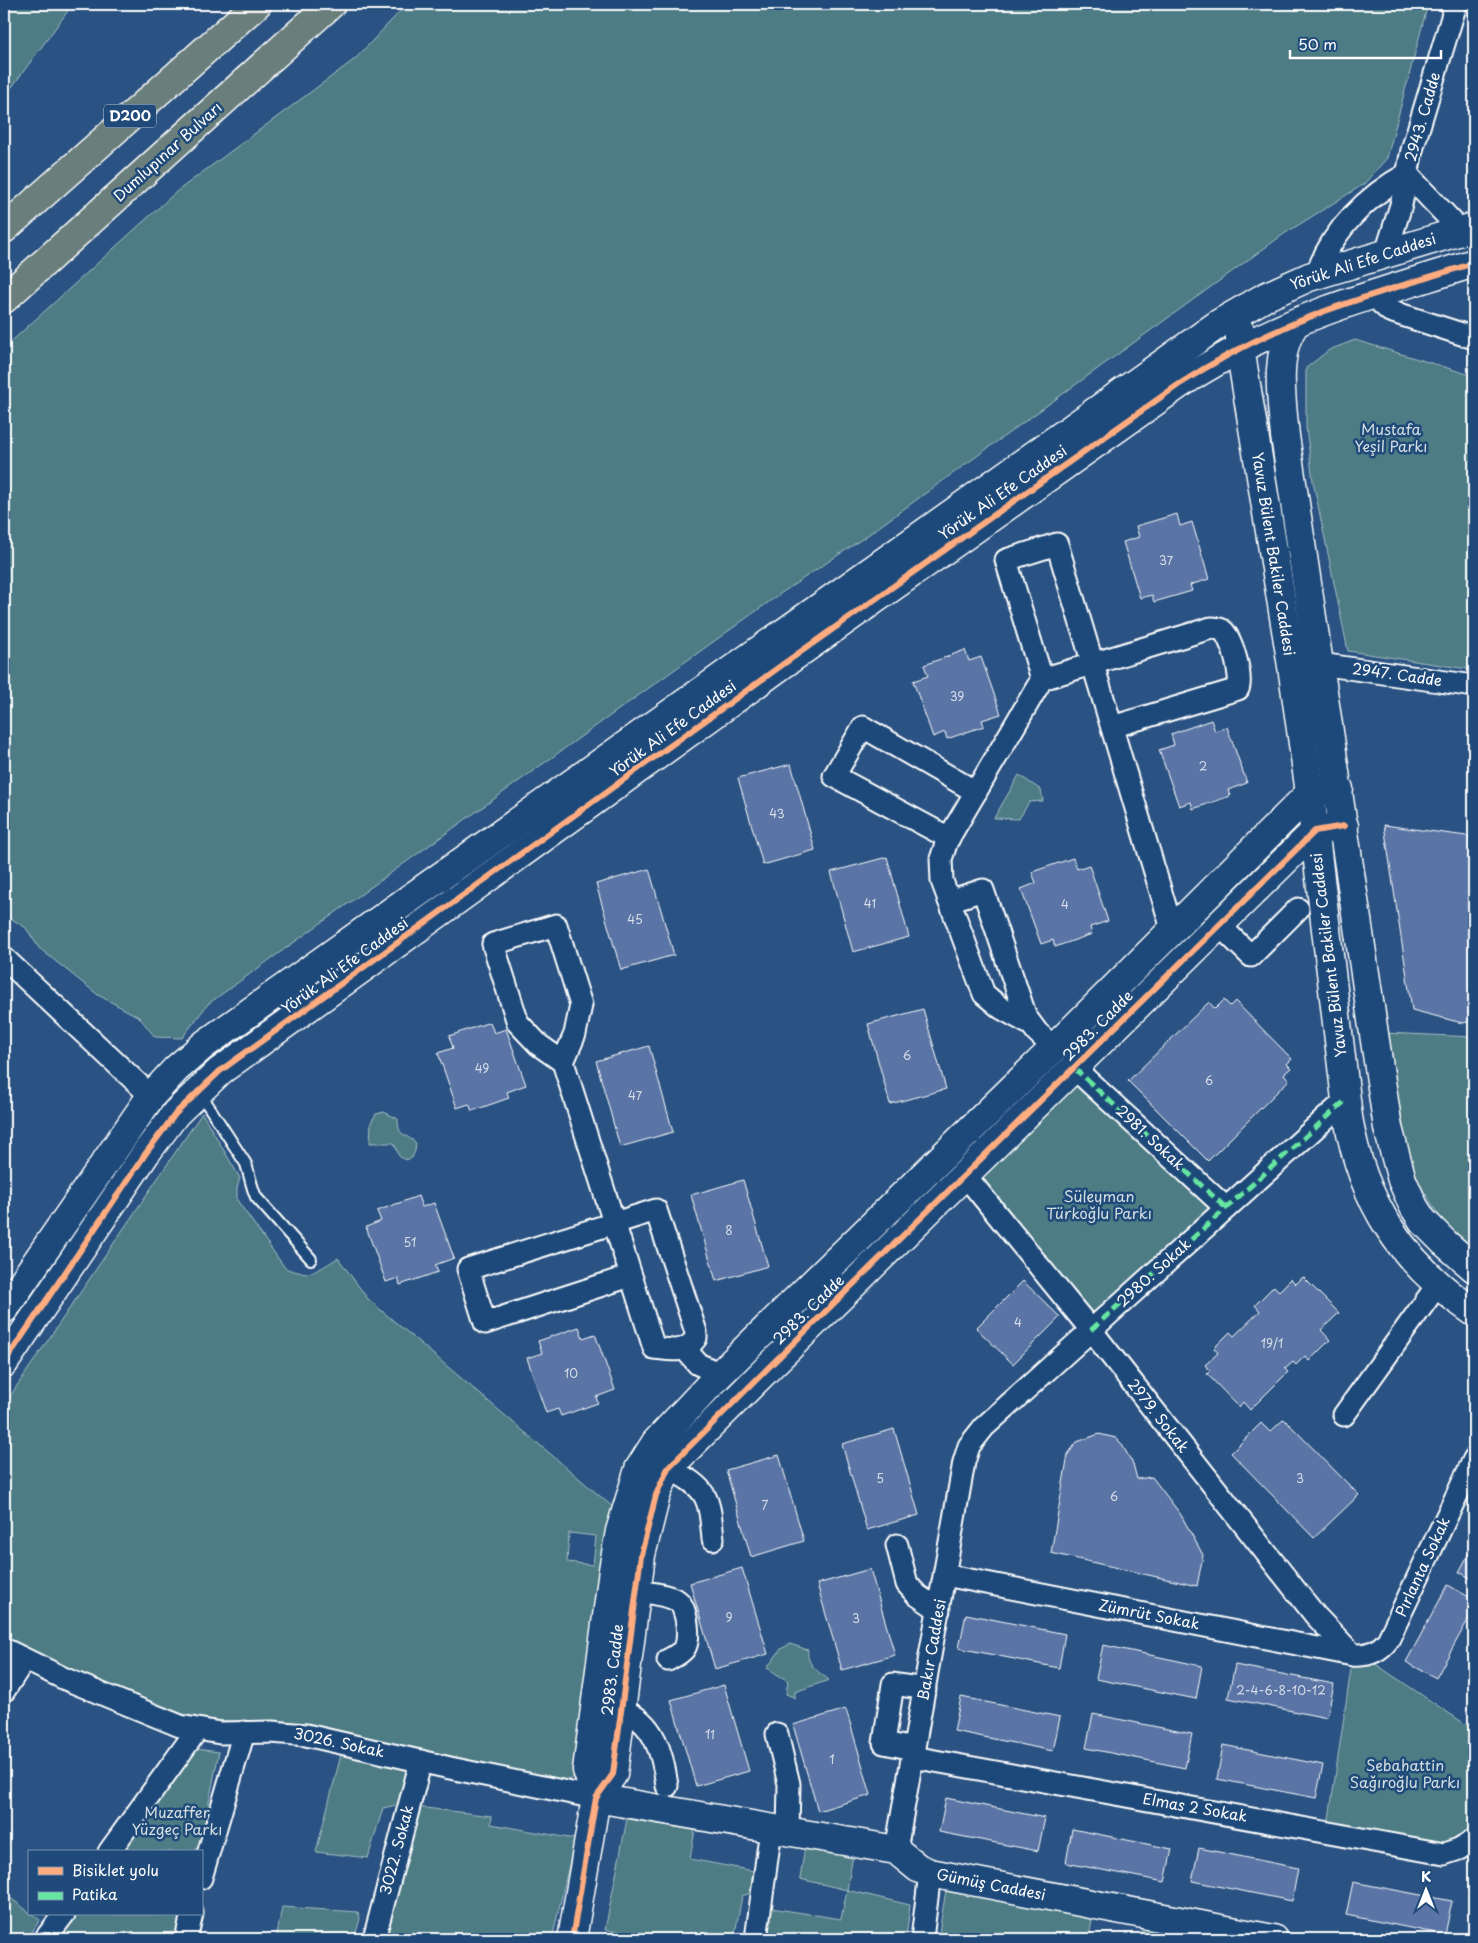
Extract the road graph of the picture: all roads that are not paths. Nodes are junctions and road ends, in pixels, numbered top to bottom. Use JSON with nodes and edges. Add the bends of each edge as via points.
{"nodes":[{"id":1,"x":257,"y":4,"type":"edge"},
{"id":2,"x":332,"y":4,"type":"edge"},
{"id":3,"x":1456,"y":4,"type":"edge"},
{"id":4,"x":1406,"y":174,"type":"junction"},
{"id":5,"x":4,"y":229,"type":"edge"},
{"id":6,"x":1468,"y":229,"type":"edge"},
{"id":7,"x":1386,"y":253,"type":"junction"},
{"id":8,"x":1474,"y":263,"type":"edge"},
{"id":9,"x":1317,"y":274,"type":"junction"},
{"id":10,"x":1377,"y":294,"type":"junction"},
{"id":11,"x":4,"y":299,"type":"edge"},
{"id":12,"x":1260,"y":300,"type":"junction"},
{"id":13,"x":1296,"y":323,"type":"junction"},
{"id":14,"x":1474,"y":338,"type":"edge"},
{"id":15,"x":1240,"y":348,"type":"junction"},
{"id":16,"x":1092,"y":664,"type":"junction"},
{"id":17,"x":1320,"y":664,"type":"junction"},
{"id":18,"x":1292,"y":666,"type":"junction"},
{"id":19,"x":1042,"y":680,"type":"junction"},
{"id":20,"x":1474,"y":686,"type":"edge"},
{"id":21,"x":1112,"y":728,"type":"junction"},
{"id":22,"x":1338,"y":788,"type":"junction"},
{"id":23,"x":976,"y":792,"type":"junction"},
{"id":24,"x":1310,"y":792,"type":"junction"},
{"id":25,"x":1344,"y":826,"type":"junction"},
{"id":26,"x":1315,"y":831,"type":"junction"},
{"id":27,"x":949,"y":838,"type":"junction"},
{"id":28,"x":949,"y":901,"type":"junction"},
{"id":29,"x":1298,"y":909,"type":"dead end"},
{"id":30,"x":1219,"y":925,"type":"junction"},
{"id":31,"x":1172,"y":930,"type":"junction"},
{"id":32,"x":4,"y":958,"type":"edge"},
{"id":33,"x":1030,"y":1024,"type":"junction"},
{"id":34,"x":1054,"y":1048,"type":"junction"},
{"id":35,"x":563,"y":1062,"type":"junction"},
{"id":36,"x":1074,"y":1068,"type":"junction"},
{"id":37,"x":198,"y":1090,"type":"junction"},
{"id":38,"x":151,"y":1096,"type":"junction"},
{"id":39,"x":1346,"y":1100,"type":"junction"},
{"id":40,"x":176,"y":1113,"type":"junction"},
{"id":41,"x":965,"y":1175,"type":"junction"},
{"id":42,"x":1226,"y":1208,"type":"junction"},
{"id":43,"x":614,"y":1223,"type":"junction"},
{"id":44,"x":311,"y":1259,"type":"dead end"},
{"id":45,"x":1474,"y":1268,"type":"edge"},
{"id":46,"x":630,"y":1276,"type":"junction"},
{"id":47,"x":1438,"y":1284,"type":"junction"},
{"id":48,"x":4,"y":1309,"type":"edge"},
{"id":49,"x":1474,"y":1312,"type":"edge"},
{"id":50,"x":1091,"y":1330,"type":"junction"},
{"id":51,"x":684,"y":1349,"type":"junction"},
{"id":52,"x":4,"y":1363,"type":"edge"},
{"id":53,"x":720,"y":1374,"type":"junction"},
{"id":54,"x":1344,"y":1415,"type":"dead end"},
{"id":55,"x":967,"y":1450,"type":"joint"},
{"id":56,"x":1474,"y":1459,"type":"edge"},
{"id":57,"x":654,"y":1479,"type":"junction"},
{"id":58,"x":713,"y":1539,"type":"dead end"},
{"id":59,"x":897,"y":1545,"type":"dead end"},
{"id":60,"x":945,"y":1575,"type":"junction"},
{"id":61,"x":636,"y":1592,"type":"junction"},
{"id":62,"x":939,"y":1610,"type":"junction"},
{"id":63,"x":4,"y":1649,"type":"edge"},
{"id":64,"x":1353,"y":1654,"type":"junction"},
{"id":65,"x":24,"y":1660,"type":"junction"},
{"id":66,"x":668,"y":1660,"type":"dead end"},
{"id":67,"x":925,"y":1689,"type":"junction"},
{"id":68,"x":4,"y":1691,"type":"edge"},
{"id":69,"x":621,"y":1710,"type":"junction"},
{"id":70,"x":197,"y":1730,"type":"junction"},
{"id":71,"x":244,"y":1732,"type":"junction"},
{"id":72,"x":777,"y":1734,"type":"dead end"},
{"id":73,"x":913,"y":1753,"type":"junction"},
{"id":74,"x":421,"y":1761,"type":"junction"},
{"id":75,"x":668,"y":1786,"type":"dead end"},
{"id":76,"x":596,"y":1798,"type":"junction"},
{"id":77,"x":779,"y":1830,"type":"junction"},
{"id":78,"x":1474,"y":1840,"type":"edge"},
{"id":79,"x":110,"y":1850,"type":"edge"},
{"id":80,"x":896,"y":1850,"type":"junction"},
{"id":81,"x":930,"y":1873,"type":"junction"},
{"id":82,"x":202,"y":1875,"type":"edge"},
{"id":83,"x":63,"y":1916,"type":"edge"},
{"id":84,"x":192,"y":1916,"type":"edge"},
{"id":85,"x":46,"y":1939,"type":"edge"},
{"id":86,"x":186,"y":1939,"type":"edge"},
{"id":87,"x":374,"y":1939,"type":"edge"},
{"id":88,"x":572,"y":1939,"type":"edge"},
{"id":89,"x":756,"y":1939,"type":"edge"},
{"id":90,"x":922,"y":1939,"type":"edge"},
{"id":91,"x":1273,"y":1939,"type":"edge"}],
"edges":[{"from":1,"to":5,"type":"highway","number":"D200"},
{"from":2,"to":11,"type":"highway","name":"Dumlupınar Bulvarı"},
{"from":3,"to":4,"type":"street","name":"2943. Cadde"},
{"from":4,"to":6,"type":"street","name":"2943. Cadde"},
{"from":4,"to":7,"type":"street","name":"2943. Cadde","via":[[1401,205]]},
{"from":4,"to":9,"type":"street","name":"2943. Cadde","via":[[1380,190],[1350,220],[1332,243]]},
{"from":6,"to":7,"type":"street","name":"Yörük Ali Efe Caddesi"},
{"from":7,"to":9,"type":"street","name":"Yörük Ali Efe Caddesi"},
{"from":7,"to":10,"type":"street"},
{"from":8,"to":10,"type":"street","name":"Yörük Ali Efe Caddesi"},
{"from":9,"to":12,"type":"street","name":"Yörük Ali Efe Caddesi"},
{"from":10,"to":13,"type":"street","name":"Yörük Ali Efe Caddesi"},
{"from":10,"to":14,"type":"street","via":[[1385,308],[1395,314]]},
{"from":12,"to":15,"type":"street","name":"Yavuz Bülent Bakiler Caddesi","via":[[1243,320]]},
{"from":12,"to":38,"type":"street","name":"Yörük Ali Efe Caddesi","via":[[1202,336],[213,1038],[190,1056]]},
{"from":13,"to":15,"type":"street","name":"Yörük Ali Efe Caddesi"},
{"from":13,"to":17,"type":"street","name":"Yavuz Bülent Bakiler Caddesi","via":[[1288,334],[1284,349],[1282,397],[1288,459]]},
{"from":15,"to":18,"type":"street","name":"Yavuz Bülent Bakiler Caddesi"},
{"from":15,"to":37,"type":"street","name":"Yörük Ali Efe Caddesi","via":[[1178,384],[782,665]]},
{"from":16,"to":19,"type":"street"},
{"from":16,"to":19,"type":"street","via":[[1056,544],[1006,560]]},
{"from":16,"to":21,"type":"street"},
{"from":16,"to":21,"type":"street","via":[[1211,628],[1220,629],[1230,640],[1240,679],[1238,689]]},
{"from":17,"to":18,"type":"street"},
{"from":17,"to":20,"type":"street","name":"2947. Cadde"},
{"from":17,"to":22,"type":"street","name":"Yavuz Bülent Bakiler Caddesi"},
{"from":18,"to":24,"type":"street","name":"Yavuz Bülent Bakiler Caddesi"},
{"from":19,"to":23,"type":"street"},
{"from":21,"to":31,"type":"street"},
{"from":22,"to":24,"type":"street"},
{"from":22,"to":25,"type":"street","name":"Yavuz Bülent Bakiler Caddesi"},
{"from":23,"to":27,"type":"street"},
{"from":23,"to":27,"type":"street","via":[[863,728],[834,776]]},
{"from":24,"to":26,"type":"street","name":"Yavuz Bülent Bakiler Caddesi"},
{"from":24,"to":31,"type":"street","name":"2983. Cadde"},
{"from":25,"to":26,"type":"street"},
{"from":25,"to":45,"type":"street","name":"Yavuz Bülent Bakiler Caddesi","via":[[1382,1094],[1398,1167],[1407,1193],[1423,1221]]},
{"from":26,"to":30,"type":"street","name":"2983. Cadde"},
{"from":26,"to":39,"type":"street","name":"Yavuz Bülent Bakiler Caddesi"},
{"from":27,"to":28,"type":"street","via":[[942,855],[941,870]]},
{"from":28,"to":33,"type":"street","via":[[984,994]]},
{"from":28,"to":33,"type":"street","via":[[983,890]]},
{"from":29,"to":30,"type":"street","via":[[1251,956]]},
{"from":30,"to":36,"type":"street","name":"2983. Cadde"},
{"from":31,"to":34,"type":"street","name":"2983. Cadde"},
{"from":32,"to":38,"type":"street"},
{"from":33,"to":34,"type":"street"},
{"from":34,"to":36,"type":"street"},
{"from":34,"to":53,"type":"street","name":"2983. Cadde"},
{"from":35,"to":35,"type":"street","via":[[575,1034],[581,1005],[556,925],[493,944],[518,1023],[539,1045]]},
{"from":35,"to":43,"type":"street"},
{"from":36,"to":41,"type":"street","name":"2983. Cadde"},
{"from":36,"to":42,"type":"street","name":"2981. Sokak"},
{"from":37,"to":40,"type":"street","name":"Yörük Ali Efe Caddesi"},
{"from":37,"to":44,"type":"lane","via":[[246,1164],[256,1197]]},
{"from":38,"to":40,"type":"street"},
{"from":38,"to":48,"type":"street","name":"Yörük Ali Efe Caddesi"},
{"from":39,"to":42,"type":"street","name":"2980. Sokak"},
{"from":39,"to":47,"type":"street","name":"Yavuz Bülent Bakiler Caddesi","via":[[1354,1148],[1370,1196],[1402,1246]]},
{"from":40,"to":52,"type":"street","name":"Yörük Ali Efe Caddesi"},
{"from":41,"to":50,"type":"street","name":"2979. Sokak"},
{"from":41,"to":57,"type":"street","name":"2983. Cadde"},
{"from":42,"to":50,"type":"street","name":"2980. Sokak"},
{"from":43,"to":46,"type":"street"},
{"from":43,"to":46,"type":"street","via":[[468,1269],[485,1323]]},
{"from":43,"to":51,"type":"street","via":[[656,1210],[696,1334],[695,1340]]},
{"from":46,"to":51,"type":"street","via":[[654,1348]]},
{"from":47,"to":49,"type":"street","name":"Yavuz Bülent Bakiler Caddesi"},
{"from":47,"to":54,"type":"street"},
{"from":50,"to":55,"type":"street","name":"2980. Sokak","via":[[984,1427]]},
{"from":50,"to":64,"type":"street","name":"2979. Sokak","via":[[1315,1615]]},
{"from":51,"to":53,"type":"street","via":[[698,1364]]},
{"from":53,"to":57,"type":"street","name":"2983. Cadde","via":[[646,1455]]},
{"from":55,"to":60,"type":"street","name":"Bakır Caddesi"},
{"from":56,"to":64,"type":"street","name":"Pırlanta Sokak","via":[[1388,1640],[1371,1653]]},
{"from":57,"to":58,"type":"street","via":[[694,1482],[703,1492]]},
{"from":57,"to":61,"type":"street","name":"2983. Cadde"},
{"from":57,"to":76,"type":"street","name":"2983. Cadde","via":[[620,1531],[587,1770]]},
{"from":59,"to":62,"type":"street","via":[[907,1584]]},
{"from":60,"to":62,"type":"street","name":"Bakır Caddesi"},
{"from":60,"to":64,"type":"street","name":"Zümrüt Sokak"},
{"from":61,"to":66,"type":"street","via":[[672,1598],[682,1607],[687,1619],[686,1646]]},
{"from":61,"to":69,"type":"street","name":"2983. Cadde"},
{"from":62,"to":67,"type":"street","name":"Bakır Caddesi"},
{"from":63,"to":65,"type":"street","name":"3026. Sokak"},
{"from":65,"to":68,"type":"street"},
{"from":65,"to":70,"type":"street","name":"3026. Sokak","via":[[157,1717]]},
{"from":67,"to":73,"type":"street","name":"Bakır Caddesi"},
{"from":67,"to":73,"type":"street","name":"Elmas 2 Sokak","via":[[893,1684],[884,1743]]},
{"from":69,"to":75,"type":"street","via":[[641,1719],[654,1737]]},
{"from":69,"to":76,"type":"street","name":"2983. Cadde","via":[[613,1774]]},
{"from":70,"to":71,"type":"street","name":"3026. Sokak"},
{"from":70,"to":79,"type":"street"},
{"from":71,"to":74,"type":"street","name":"3026. Sokak","via":[[306,1735]]},
{"from":71,"to":82,"type":"street"},
{"from":72,"to":77,"type":"street","via":[[789,1784]]},
{"from":73,"to":78,"type":"street","name":"Elmas 2 Sokak","via":[[1444,1854]]},
{"from":73,"to":80,"type":"street","name":"Bakır Caddesi"},
{"from":74,"to":76,"type":"street","name":"3026. Sokak"},
{"from":74,"to":87,"type":"street","name":"3022. Sokak"},
{"from":76,"to":77,"type":"street"},
{"from":76,"to":88,"type":"street","name":"2983. Cadde"},
{"from":77,"to":80,"type":"street"},
{"from":77,"to":89,"type":"street"},
{"from":80,"to":81,"type":"street","name":"Gümüş Caddesi","via":[[913,1865]]},
{"from":81,"to":90,"type":"street"},
{"from":81,"to":91,"type":"street","name":"Gümüş Caddesi"},
{"from":83,"to":85,"type":"street"},
{"from":84,"to":86,"type":"street"}]}
